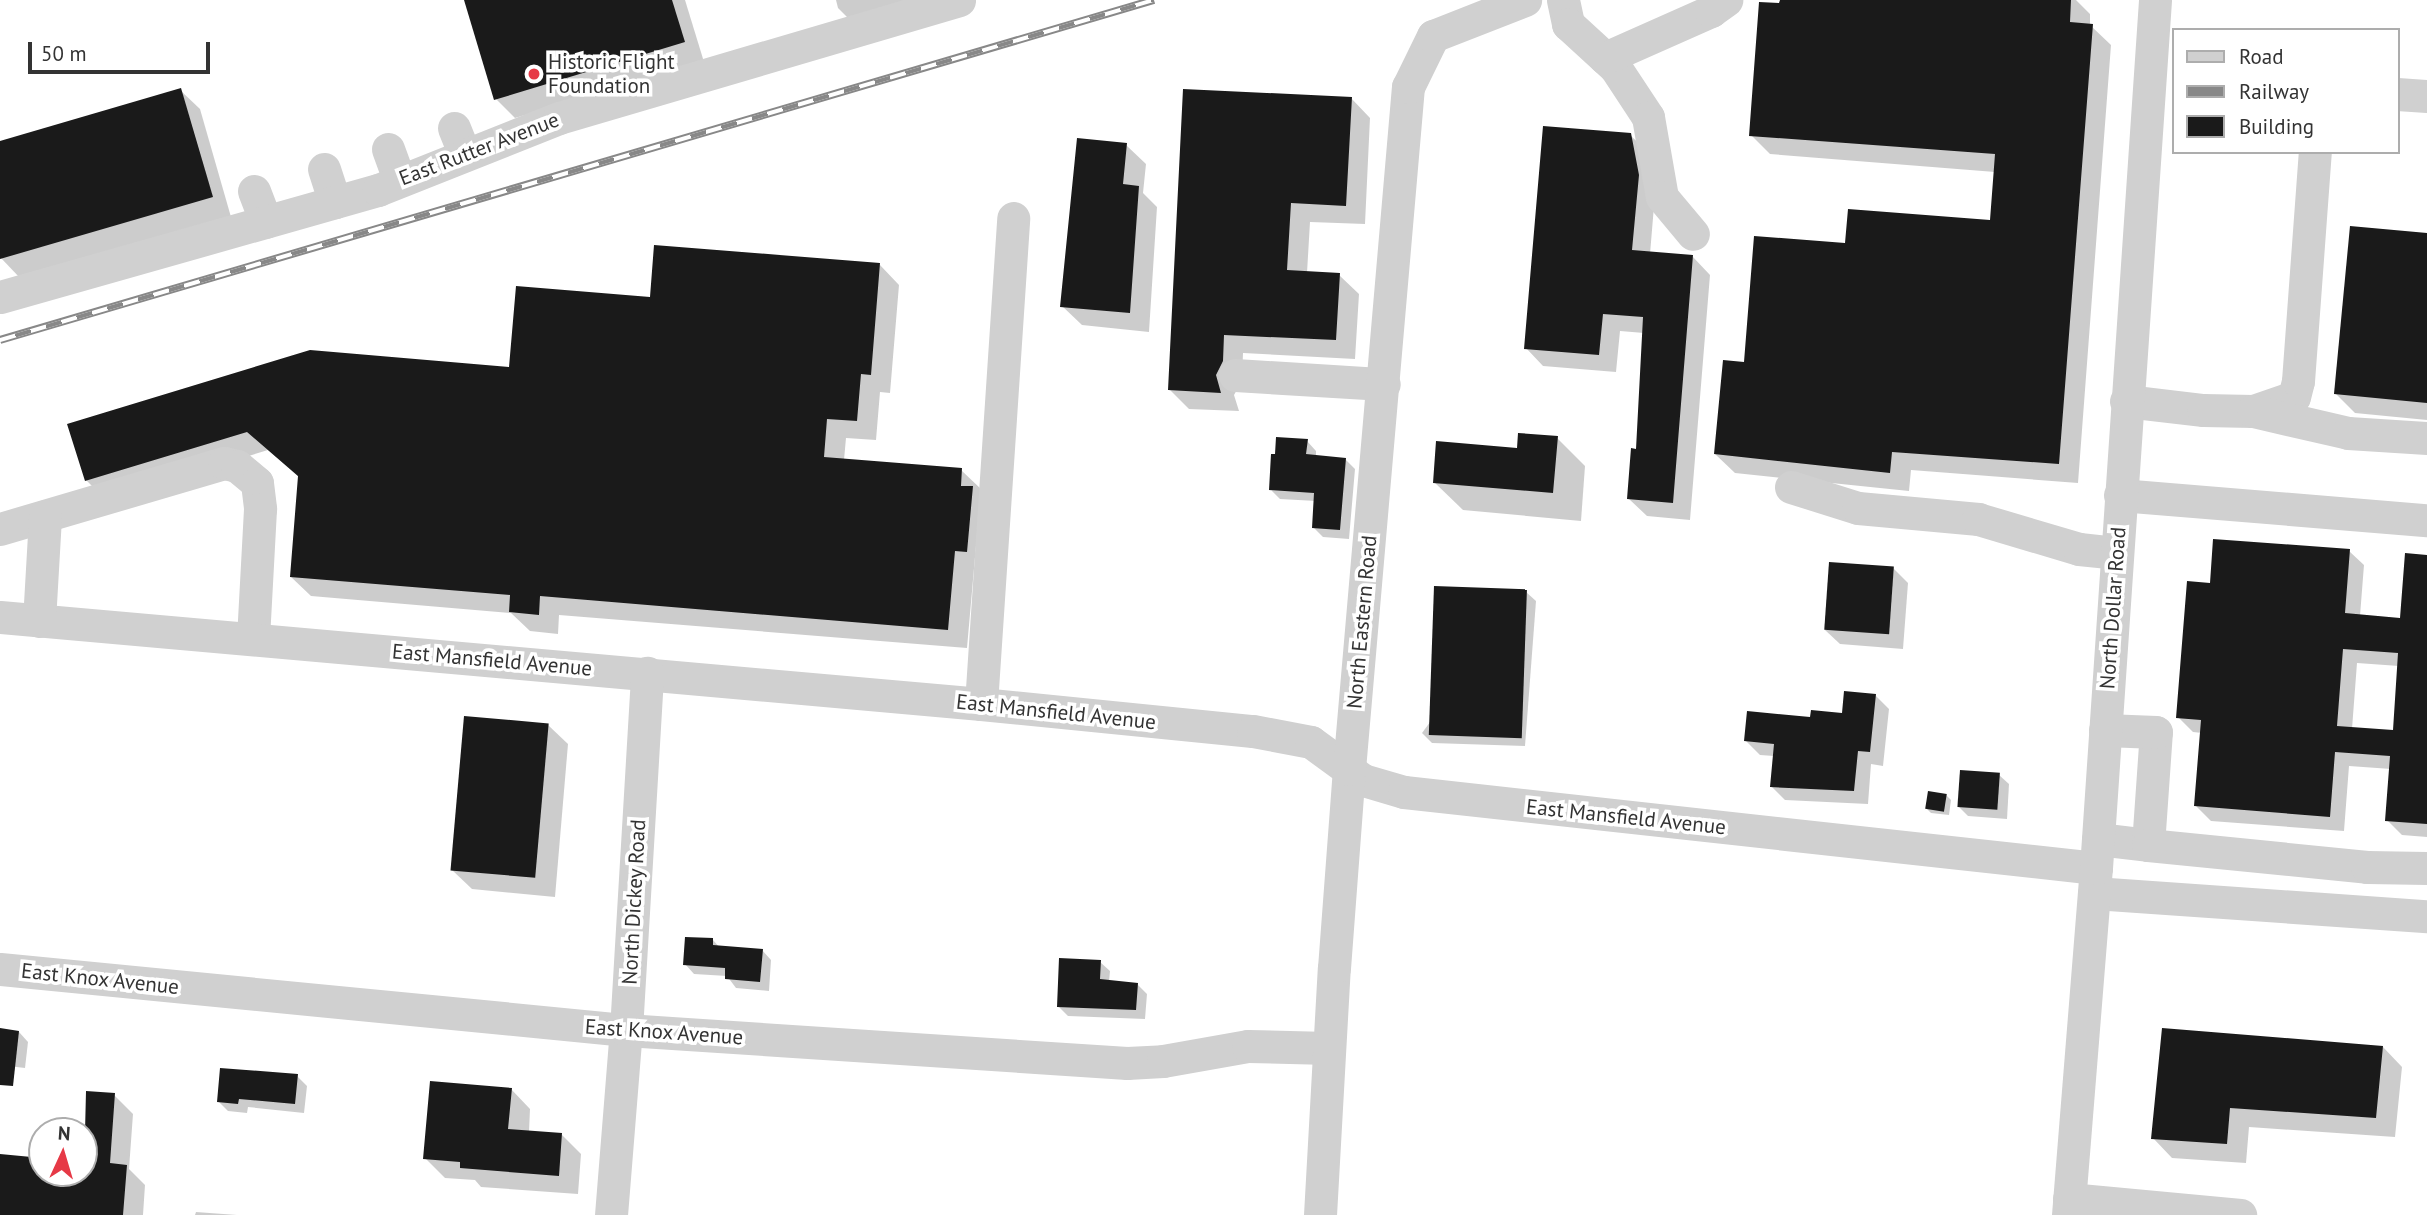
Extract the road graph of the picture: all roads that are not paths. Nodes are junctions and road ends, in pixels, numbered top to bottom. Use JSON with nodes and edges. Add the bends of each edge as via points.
{"nodes":[{"id":1,"x":959,"y":0,"type":"edge"},
{"id":2,"x":1525,"y":0,"type":"edge"},
{"id":3,"x":1563,"y":0,"type":"edge"},
{"id":4,"x":1726,"y":0,"type":"edge"},
{"id":5,"x":2155,"y":0,"type":"edge"},
{"id":6,"x":1605,"y":58,"type":"junction"},
{"id":7,"x":2399,"y":94,"type":"edge"},
{"id":8,"x":2427,"y":96,"type":"edge"},
{"id":9,"x":388,"y":149,"type":"dead end"},
{"id":10,"x":2315,"y":154,"type":"edge"},
{"id":11,"x":324,"y":169,"type":"dead end"},
{"id":12,"x":399,"y":180,"type":"junction"},
{"id":13,"x":254,"y":191,"type":"dead end"},
{"id":14,"x":335,"y":202,"type":"junction"},
{"id":15,"x":1013,"y":218,"type":"dead end"},
{"id":16,"x":266,"y":222,"type":"junction"},
{"id":17,"x":1693,"y":234,"type":"dead end"},
{"id":18,"x":0,"y":298,"type":"edge"},
{"id":19,"x":1235,"y":375,"type":"dead end"},
{"id":20,"x":1384,"y":384,"type":"junction"},
{"id":21,"x":2126,"y":401,"type":"junction"},
{"id":22,"x":2253,"y":411,"type":"junction"},
{"id":23,"x":2427,"y":438,"type":"edge"},
{"id":24,"x":1791,"y":487,"type":"dead end"},
{"id":25,"x":2120,"y":495,"type":"junction"},
{"id":26,"x":45,"y":516,"type":"junction"},
{"id":27,"x":2427,"y":520,"type":"edge"},
{"id":28,"x":0,"y":529,"type":"edge"},
{"id":29,"x":2116,"y":553,"type":"junction"},
{"id":30,"x":0,"y":617,"type":"edge"},
{"id":31,"x":39,"y":621,"type":"junction"},
{"id":32,"x":253,"y":639,"type":"junction"},
{"id":33,"x":647,"y":673,"type":"junction"},
{"id":34,"x":981,"y":704,"type":"junction"},
{"id":35,"x":2105,"y":730,"type":"junction"},
{"id":36,"x":1349,"y":769,"type":"junction"},
{"id":37,"x":2148,"y":845,"type":"junction"},
{"id":38,"x":2096,"y":867,"type":"junction"},
{"id":39,"x":2427,"y":869,"type":"edge"},
{"id":40,"x":2427,"y":916,"type":"edge"},
{"id":41,"x":0,"y":969,"type":"edge"},
{"id":42,"x":626,"y":1030,"type":"junction"},
{"id":43,"x":1329,"y":1048,"type":"junction"},
{"id":44,"x":2069,"y":1207,"type":"edge"},
{"id":45,"x":611,"y":1215,"type":"edge"},
{"id":46,"x":1320,"y":1215,"type":"edge"},
{"id":47,"x":2240,"y":1215,"type":"edge"}],
"edges":[{"from":1,"to":12,"type":"street","name":"East Rutter Avenue","via":[[559,118],[459,141]]},
{"from":2,"to":20,"type":"street","name":"North Eastern Road","via":[[1433,36],[1408,87]]},
{"from":3,"to":6,"type":"street","via":[[1568,24]]},
{"from":4,"to":6,"type":"street"},
{"from":5,"to":21,"type":"street","name":"North Dollar Road"},
{"from":6,"to":17,"type":"street","via":[[1648,117],[1662,197]]},
{"from":7,"to":8,"type":"street"},
{"from":9,"to":12,"type":"street"},
{"from":10,"to":22,"type":"street","via":[[2298,381],[2294,397]]},
{"from":11,"to":14,"type":"street"},
{"from":12,"to":14,"type":"street","name":"East Rutter Avenue"},
{"from":13,"to":16,"type":"street"},
{"from":14,"to":16,"type":"street","name":"East Rutter Avenue"},
{"from":15,"to":34,"type":"street"},
{"from":16,"to":18,"type":"street","name":"East Rutter Avenue"},
{"from":19,"to":20,"type":"street"},
{"from":20,"to":36,"type":"street","name":"North Eastern Road"},
{"from":21,"to":22,"type":"street"},
{"from":21,"to":25,"type":"street","name":"North Dollar Road"},
{"from":22,"to":23,"type":"street","via":[[2348,433]]},
{"from":24,"to":29,"type":"street","via":[[1858,508],[1978,519],[2079,549]]},
{"from":25,"to":27,"type":"street"},
{"from":25,"to":29,"type":"street","name":"North Dollar Road"},
{"from":26,"to":28,"type":"street"},
{"from":26,"to":31,"type":"street"},
{"from":26,"to":32,"type":"street","via":[[224,463],[237,466],[257,483],[260,509]]},
{"from":29,"to":35,"type":"street","name":"North Dollar Road"},
{"from":30,"to":31,"type":"street","name":"East Mansfield Avenue"},
{"from":31,"to":32,"type":"street","name":"East Mansfield Avenue"},
{"from":32,"to":33,"type":"street","name":"East Mansfield Avenue"},
{"from":33,"to":34,"type":"street","name":"East Mansfield Avenue"},
{"from":33,"to":42,"type":"street","name":"North Dickey Road"},
{"from":34,"to":36,"type":"street","name":"East Mansfield Avenue","via":[[1287,736],[1319,746]]},
{"from":35,"to":37,"type":"street","via":[[2156,732]]},
{"from":35,"to":38,"type":"street","name":"North Dollar Road"},
{"from":36,"to":38,"type":"street","name":"East Mansfield Avenue","via":[[1374,785],[1404,792]]},
{"from":36,"to":43,"type":"street","name":"North Eastern Road"},
{"from":37,"to":38,"type":"street"},
{"from":37,"to":39,"type":"street"},
{"from":38,"to":40,"type":"street"},
{"from":38,"to":44,"type":"street","name":"North Dollar Road"},
{"from":41,"to":42,"type":"street","name":"East Knox Avenue"},
{"from":42,"to":43,"type":"street","name":"East Knox Avenue","via":[[1127,1063],[1248,1046]]},
{"from":42,"to":45,"type":"street","name":"North Dickey Road"},
{"from":43,"to":46,"type":"street","name":"North Eastern Road"},
{"from":44,"to":47,"type":"street"}]}
